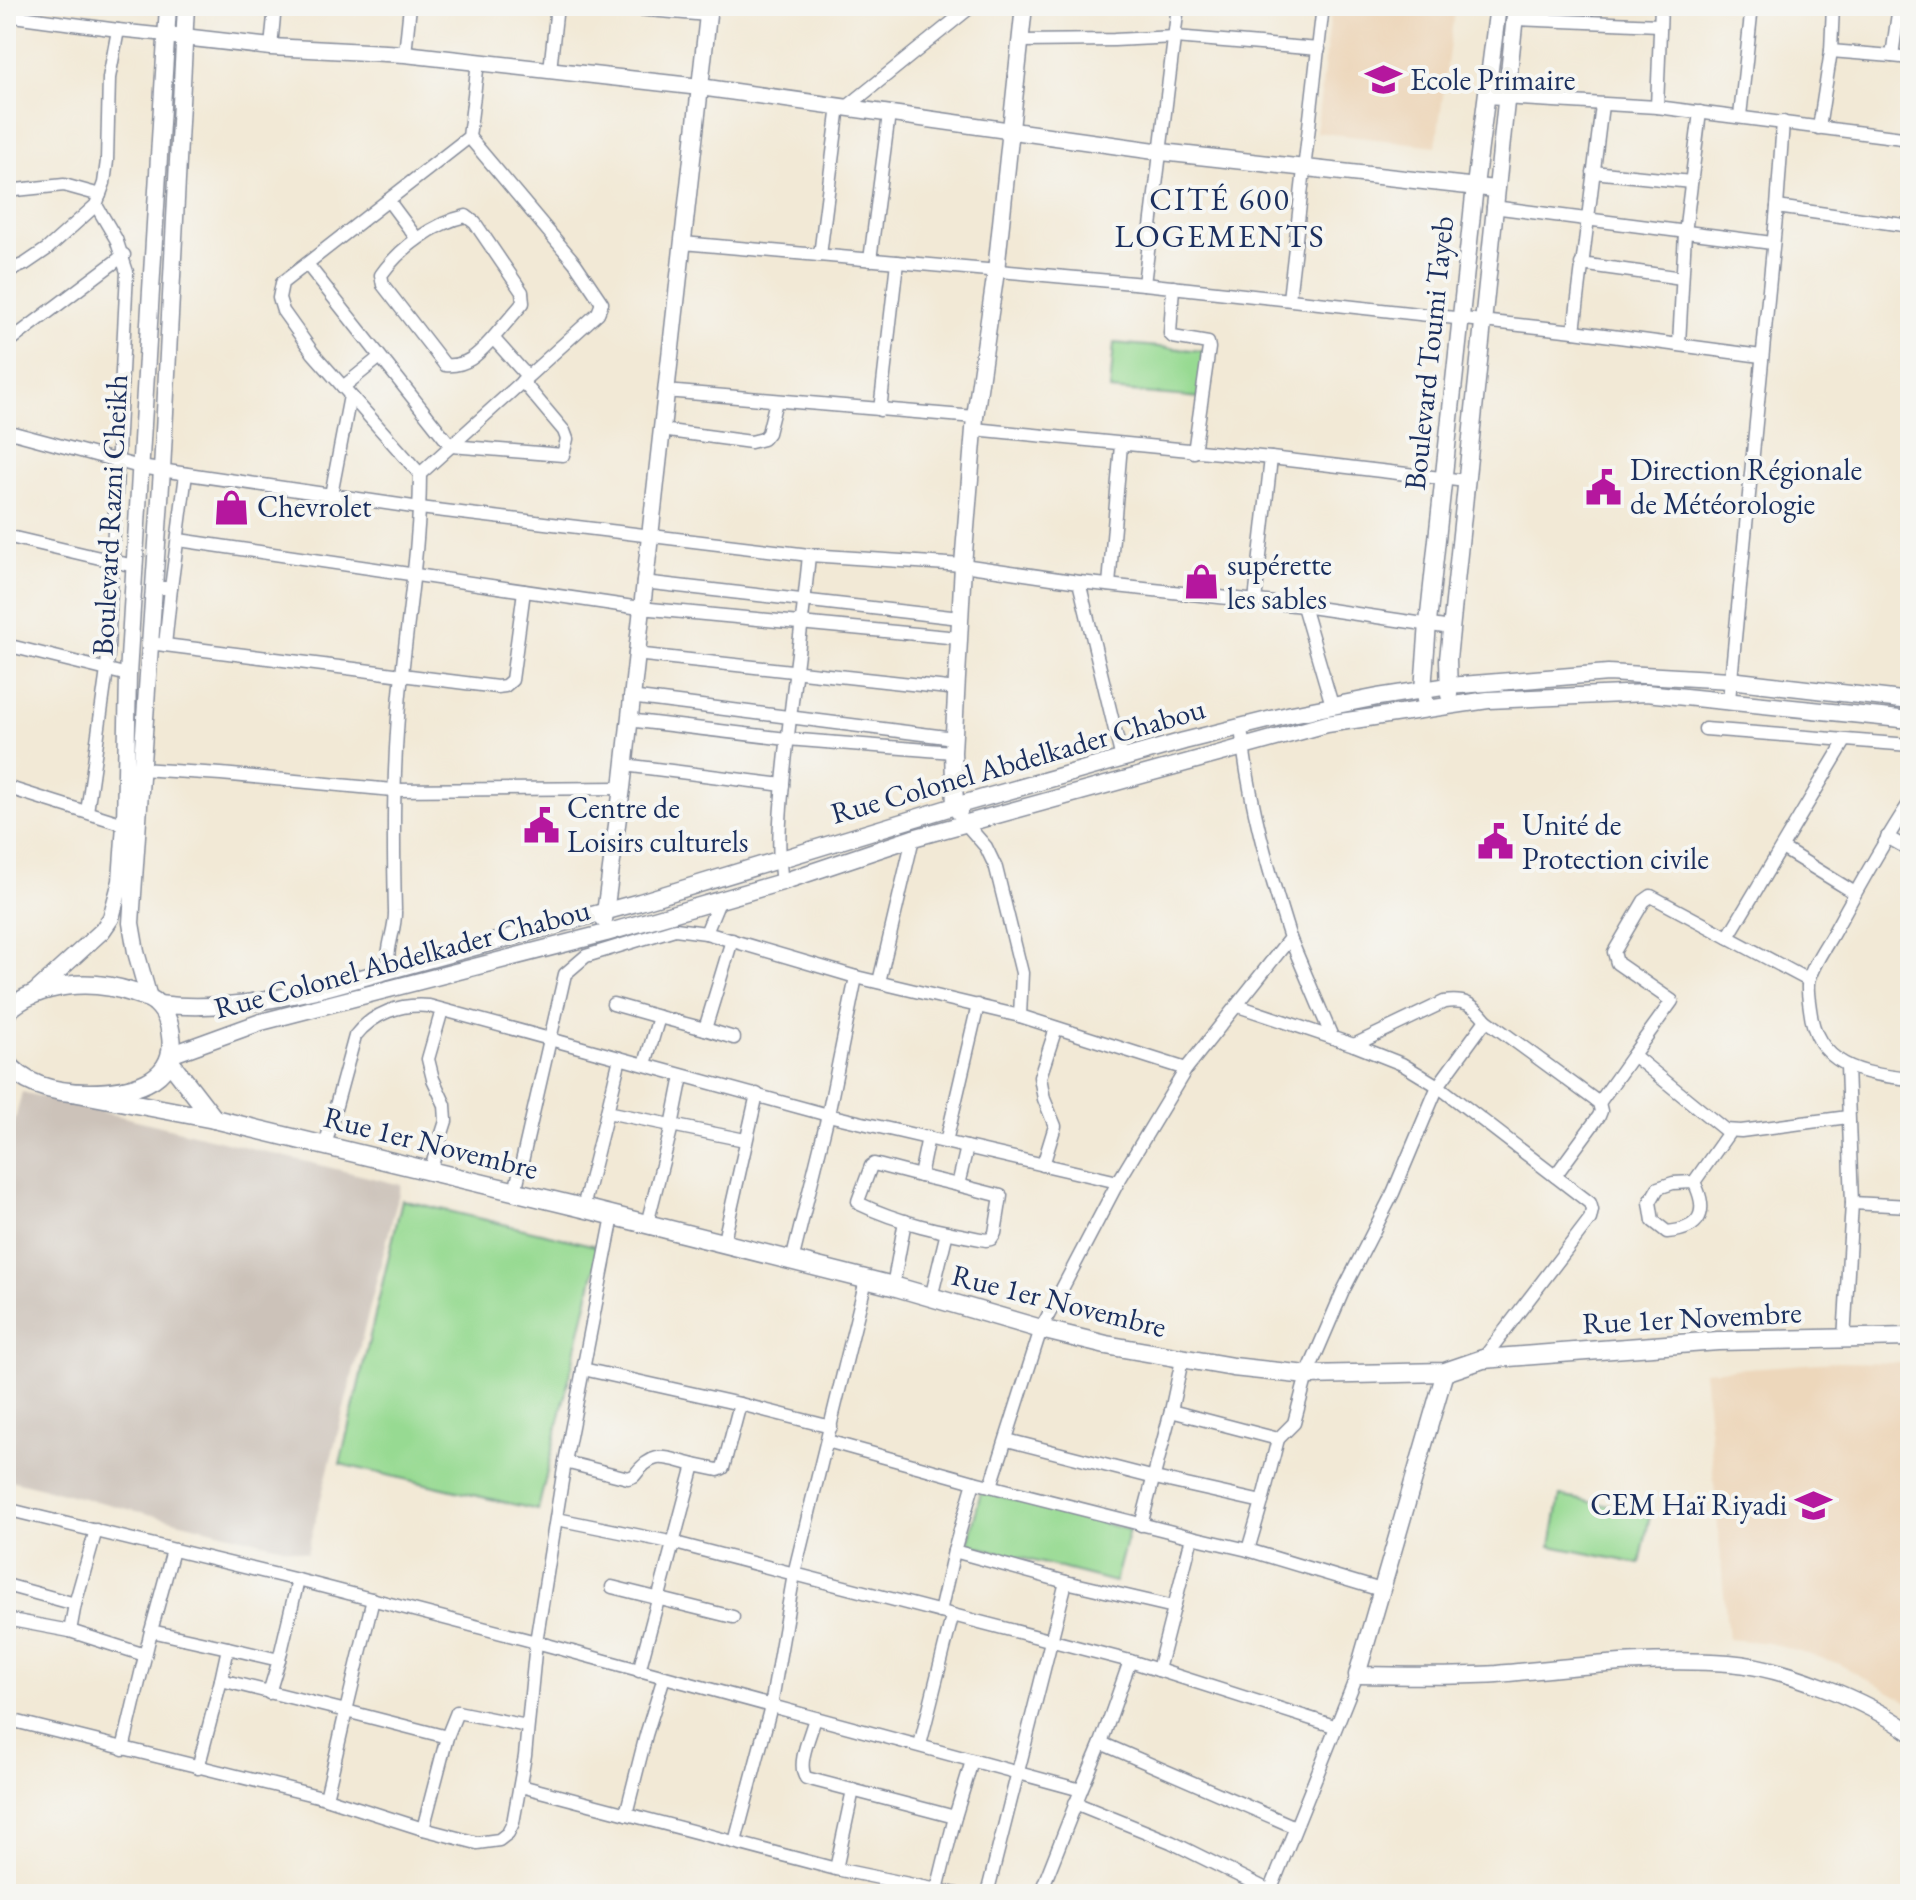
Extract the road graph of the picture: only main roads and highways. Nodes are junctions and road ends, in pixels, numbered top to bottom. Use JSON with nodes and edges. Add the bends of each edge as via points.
{"nodes":[{"id":1,"x":168,"y":6,"type":"edge"},
{"id":2,"x":186,"y":6,"type":"edge"},
{"id":3,"x":1024,"y":6,"type":"edge"},
{"id":4,"x":1498,"y":6,"type":"edge"},
{"id":5,"x":709,"y":11,"type":"edge"},
{"id":6,"x":1515,"y":12,"type":"edge"},
{"id":7,"x":166,"y":35,"type":"junction"},
{"id":8,"x":184,"y":36,"type":"junction"},
{"id":9,"x":700,"y":87,"type":"junction"},
{"id":10,"x":1012,"y":131,"type":"junction"},
{"id":11,"x":1475,"y":186,"type":"junction"},
{"id":12,"x":1495,"y":189,"type":"junction"},
{"id":13,"x":1449,"y":686,"type":"junction"},
{"id":14,"x":1423,"y":690,"type":"junction"},
{"id":15,"x":1910,"y":701,"type":"edge"},
{"id":16,"x":1450,"y":705,"type":"junction"},
{"id":17,"x":1427,"y":707,"type":"junction"},
{"id":18,"x":1910,"y":720,"type":"edge"},
{"id":19,"x":955,"y":806,"type":"junction"},
{"id":20,"x":966,"y":824,"type":"junction"},
{"id":21,"x":131,"y":826,"type":"junction"},
{"id":22,"x":603,"y":913,"type":"junction"},
{"id":23,"x":606,"y":933,"type":"junction"},
{"id":24,"x":33,"y":994,"type":"junction"},
{"id":25,"x":153,"y":1001,"type":"junction"},
{"id":26,"x":7,"y":1010,"type":"edge"},
{"id":27,"x":171,"y":1058,"type":"junction"},
{"id":28,"x":10,"y":1074,"type":"edge"},
{"id":29,"x":78,"y":1093,"type":"junction"},
{"id":30,"x":214,"y":1119,"type":"junction"},
{"id":31,"x":1910,"y":1337,"type":"edge"},
{"id":32,"x":1445,"y":1372,"type":"junction"},
{"id":33,"x":1910,"y":1732,"type":"edge"}],
"edges":[{"from":1,"to":7,"type":"main road","name":"Boulevard Razni Cheikh"},
{"from":2,"to":8,"type":"main road","name":"Boulevard Razni Cheikh"},
{"from":3,"to":10,"type":"main road"},
{"from":4,"to":11,"type":"main road","name":"Boulevard Toumi Tayeb"},
{"from":5,"to":9,"type":"main road"},
{"from":6,"to":12,"type":"main road","name":"Boulevard Toumi Tayeb"},
{"from":7,"to":8,"type":"main road"},
{"from":7,"to":21,"type":"main road","name":"Boulevard Razni Cheikh","via":[[128,675]]},
{"from":8,"to":9,"type":"main road"},
{"from":8,"to":21,"type":"main road","name":"Boulevard Razni Cheikh","via":[[153,588],[157,644]]},
{"from":9,"to":10,"type":"main road"},
{"from":9,"to":22,"type":"main road","via":[[622,788]]},
{"from":10,"to":11,"type":"main road"},
{"from":10,"to":19,"type":"main road","via":[[975,423],[963,565]]},
{"from":11,"to":12,"type":"main road"},
{"from":11,"to":14,"type":"main road","name":"Boulevard Toumi Tayeb"},
{"from":12,"to":13,"type":"main road","name":"Boulevard Toumi Tayeb"},
{"from":13,"to":14,"type":"main road","name":"Rue Colonel Abdelkader Chabou"},
{"from":13,"to":15,"type":"main road","name":"Rue Colonel Abdelkader Chabou","via":[[1608,673],[1730,680]]},
{"from":13,"to":16,"type":"main road","name":"Boulevard Toumi Tayeb"},
{"from":14,"to":17,"type":"main road","name":"Boulevard Toumi Tayeb"},
{"from":14,"to":19,"type":"main road","name":"Rue Colonel Abdelkader Chabou","via":[[1241,727]]},
{"from":16,"to":17,"type":"main road","name":"Rue Colonel Abdelkader Chabou"},
{"from":16,"to":18,"type":"main road","name":"Rue Colonel Abdelkader Chabou","via":[[1646,693]]},
{"from":17,"to":20,"type":"main road","name":"Rue Colonel Abdelkader Chabou","via":[[1327,724]]},
{"from":19,"to":20,"type":"main road"},
{"from":19,"to":22,"type":"main road","name":"Rue Colonel Abdelkader Chabou"},
{"from":20,"to":23,"type":"main road","name":"Rue Colonel Abdelkader Chabou"},
{"from":21,"to":24,"type":"main road","name":"Boulevard Razni Cheikh","via":[[111,918],[83,951]]},
{"from":21,"to":25,"type":"main road","name":"Boulevard Razni Cheikh","via":[[131,923]]},
{"from":22,"to":23,"type":"main road"},
{"from":22,"to":25,"type":"main road","name":"Rue Colonel Abdelkader Chabou","via":[[276,1000],[192,1008]]},
{"from":23,"to":27,"type":"main road","name":"Rue Colonel Abdelkader Chabou","via":[[261,1022]]},
{"from":24,"to":25,"type":"main road","via":[[66,986],[103,986]]},
{"from":24,"to":26,"type":"main road"},
{"from":25,"to":27,"type":"main road","via":[[169,1023]]},
{"from":27,"to":29,"type":"main road","via":[[155,1077],[137,1086]]},
{"from":27,"to":30,"type":"main road"},
{"from":28,"to":29,"type":"main road"},
{"from":29,"to":30,"type":"main road","name":"Rue 1er Novembre"},
{"from":30,"to":32,"type":"main road","name":"Rue 1er Novembre","via":[[1182,1360],[1307,1375]]},
{"from":31,"to":32,"type":"main road","name":"Rue 1er Novembre","via":[[1718,1341],[1483,1359]]},
{"from":32,"to":33,"type":"main road","via":[[1357,1675],[1729,1663],[1812,1683],[1875,1710]]}]}
